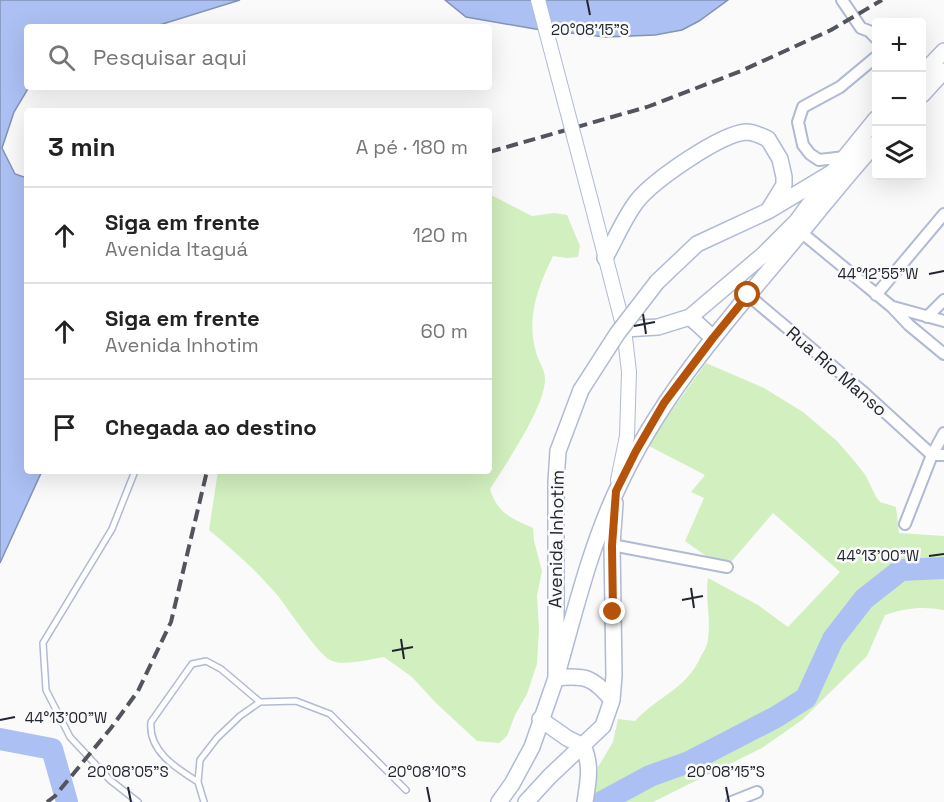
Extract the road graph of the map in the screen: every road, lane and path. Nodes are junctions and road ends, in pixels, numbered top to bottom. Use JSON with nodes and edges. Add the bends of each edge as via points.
{"nodes":[{"id":1,"x":538,"y":0,"type":"edge"},
{"id":2,"x":842,"y":0,"type":"edge"},
{"id":3,"x":872,"y":34,"type":"edge"},
{"id":4,"x":944,"y":51,"type":"edge"},
{"id":5,"x":872,"y":60,"type":"edge"},
{"id":6,"x":944,"y":71,"type":"edge"},
{"id":7,"x":923,"y":72,"type":"edge"},
{"id":8,"x":926,"y":90,"type":"edge"},
{"id":9,"x":872,"y":124,"type":"edge"},
{"id":10,"x":872,"y":148,"type":"edge"},
{"id":11,"x":845,"y":157,"type":"junction"},
{"id":12,"x":833,"y":172,"type":"junction"},
{"id":13,"x":768,"y":211,"type":"junction"},
{"id":14,"x":944,"y":214,"type":"edge"},
{"id":15,"x":797,"y":229,"type":"junction"},
{"id":16,"x":604,"y":258,"type":"junction"},
{"id":17,"x":734,"y":280,"type":"junction"},
{"id":18,"x":748,"y":295,"type":"junction"},
{"id":19,"x":876,"y":295,"type":"junction"},
{"id":20,"x":944,"y":300,"type":"edge"},
{"id":21,"x":892,"y":307,"type":"junction"},
{"id":22,"x":690,"y":317,"type":"junction"},
{"id":23,"x":927,"y":317,"type":"junction"},
{"id":24,"x":944,"y":321,"type":"edge"},
{"id":25,"x":624,"y":329,"type":"junction"},
{"id":26,"x":713,"y":338,"type":"junction"},
{"id":27,"x":944,"y":354,"type":"edge"},
{"id":28,"x":944,"y":433,"type":"edge"},
{"id":29,"x":932,"y":455,"type":"junction"},
{"id":30,"x":944,"y":455,"type":"edge"},
{"id":31,"x":134,"y":474,"type":"edge"},
{"id":32,"x":616,"y":491,"type":"junction"},
{"id":33,"x":905,"y":524,"type":"dead end"},
{"id":34,"x":612,"y":546,"type":"junction"},
{"id":35,"x":727,"y":567,"type":"dead end"},
{"id":36,"x":556,"y":678,"type":"junction"},
{"id":37,"x":612,"y":700,"type":"junction"},
{"id":38,"x":260,"y":702,"type":"junction"},
{"id":39,"x":540,"y":719,"type":"junction"},
{"id":40,"x":583,"y":746,"type":"junction"},
{"id":41,"x":198,"y":783,"type":"junction"},
{"id":42,"x":406,"y":790,"type":"dead end"},
{"id":43,"x":757,"y":792,"type":"dead end"},
{"id":44,"x":586,"y":795,"type":"edge"},
{"id":45,"x":138,"y":802,"type":"edge"},
{"id":46,"x":204,"y":802,"type":"edge"},
{"id":47,"x":499,"y":802,"type":"edge"},
{"id":48,"x":526,"y":802,"type":"edge"},
{"id":49,"x":732,"y":802,"type":"edge"}],
"edges":[{"from":1,"to":16,"type":"street","bridge":true},
{"from":2,"to":3,"type":"street","via":[[861,28]]},
{"from":4,"to":7,"type":"main road"},
{"from":5,"to":11,"type":"street","via":[[840,87],[803,107],[798,122],[803,145],[810,154],[819,160]]},
{"from":6,"to":8,"type":"main road"},
{"from":9,"to":11,"type":"main road","name":"Avenida Inhotim"},
{"from":10,"to":15,"type":"main road"},
{"from":11,"to":12,"type":"main road","name":"Avenida Inhotim"},
{"from":12,"to":13,"type":"main road","name":"Avenida Inhotim"},
{"from":12,"to":15,"type":"main road"},
{"from":13,"to":16,"type":"main road","via":[[784,185],[782,165],[768,139],[748,132],[740,134],[716,143],[652,186],[637,201]]},
{"from":13,"to":36,"type":"main road","name":"Avenida Inhotim","bridge":true,"via":[[697,244],[657,282],[581,390],[558,451]]},
{"from":14,"to":19,"type":"street"},
{"from":15,"to":17,"type":"main road"},
{"from":15,"to":18,"type":"main road"},
{"from":15,"to":19,"type":"street"},
{"from":16,"to":25,"type":"street"},
{"from":17,"to":18,"type":"street","name":"Rua Rio Manso"},
{"from":17,"to":22,"type":"main road"},
{"from":18,"to":26,"type":"main road"},
{"from":18,"to":29,"type":"street","name":"Rua Rio Manso"},
{"from":19,"to":21,"type":"street"},
{"from":20,"to":23,"type":"street"},
{"from":21,"to":23,"type":"street"},
{"from":21,"to":27,"type":"street"},
{"from":22,"to":25,"type":"main road","via":[[658,327]]},
{"from":22,"to":26,"type":"main road"},
{"from":23,"to":24,"type":"street"},
{"from":25,"to":32,"type":"street","via":[[629,404]]},
{"from":26,"to":32,"type":"main road","via":[[664,403]]},
{"from":28,"to":29,"type":"street"},
{"from":29,"to":30,"type":"street"},
{"from":29,"to":33,"type":"street"},
{"from":31,"to":45,"type":"lane","via":[[112,529],[43,643],[46,690],[70,737],[110,780]]},
{"from":32,"to":34,"type":"main road"},
{"from":32,"to":36,"type":"main road","via":[[594,544]]},
{"from":34,"to":35,"type":"street"},
{"from":34,"to":37,"type":"main road"},
{"from":36,"to":37,"type":"main road","via":[[589,678]]},
{"from":36,"to":39,"type":"main road","name":"Avenida Inhotim"},
{"from":37,"to":40,"type":"main road","via":[[603,726]]},
{"from":38,"to":41,"type":"lane","via":[[217,738],[200,760]]},
{"from":38,"to":41,"type":"lane","via":[[221,669],[206,661],[192,664],[151,722],[150,730],[158,750]]},
{"from":38,"to":42,"type":"lane","via":[[296,701],[330,714]]},
{"from":39,"to":40,"type":"main road"},
{"from":39,"to":47,"type":"main road","name":"Avenida Inhotim","via":[[532,747]]},
{"from":40,"to":44,"type":"main road","via":[[590,766]]},
{"from":40,"to":48,"type":"main road"},
{"from":41,"to":46,"type":"lane"},
{"from":43,"to":49,"type":"street"}]}
